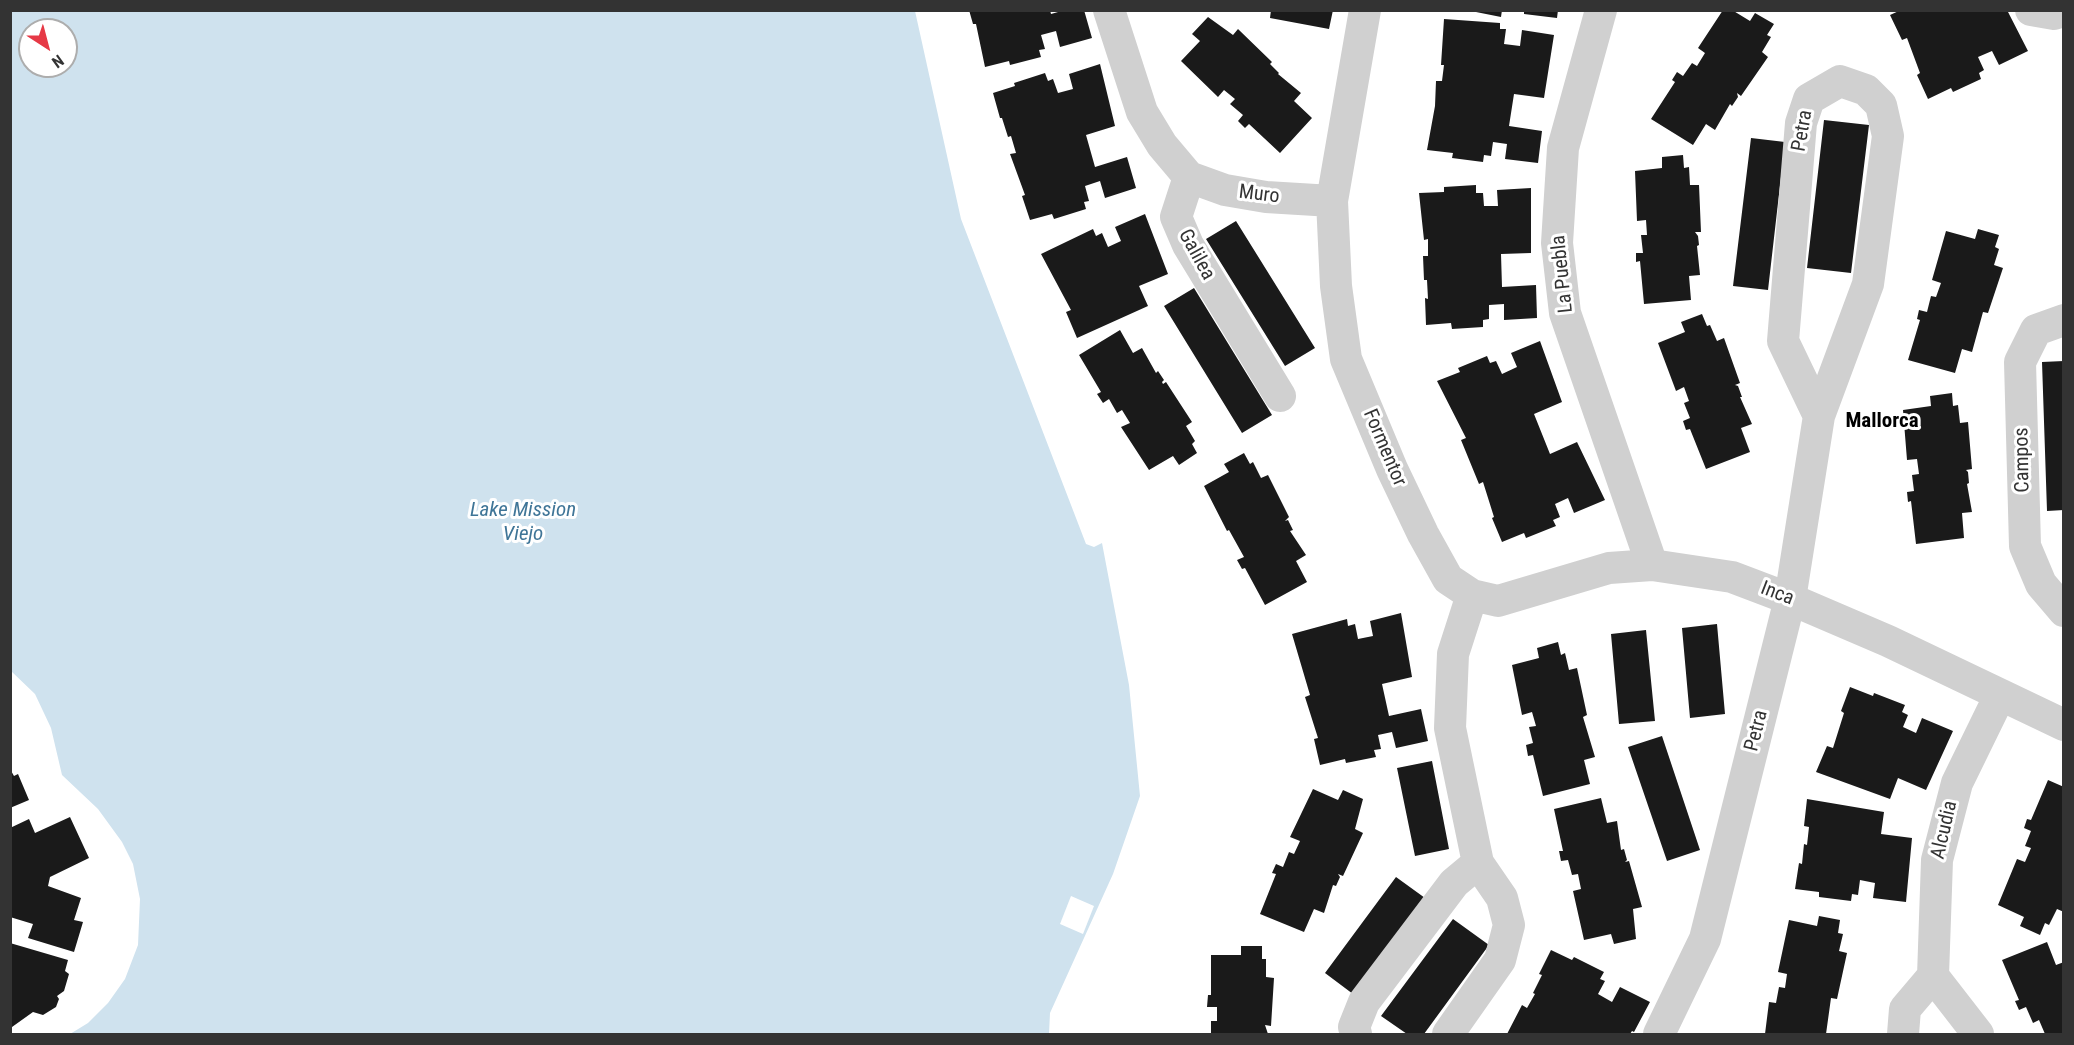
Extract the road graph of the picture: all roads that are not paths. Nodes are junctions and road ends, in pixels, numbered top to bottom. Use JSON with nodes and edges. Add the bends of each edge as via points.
{"nodes":[{"id":1,"x":1109,"y":10,"type":"edge"},
{"id":2,"x":1365,"y":10,"type":"edge"},
{"id":3,"x":1601,"y":10,"type":"edge"},
{"id":4,"x":2031,"y":10,"type":"edge"},
{"id":5,"x":2064,"y":11,"type":"edge"},
{"id":6,"x":1189,"y":177,"type":"junction"},
{"id":7,"x":1332,"y":201,"type":"junction"},
{"id":8,"x":2064,"y":320,"type":"edge"},
{"id":9,"x":1280,"y":396,"type":"dead end"},
{"id":10,"x":1819,"y":416,"type":"junction"},
{"id":11,"x":1652,"y":565,"type":"junction"},
{"id":12,"x":1472,"y":596,"type":"junction"},
{"id":13,"x":1790,"y":599,"type":"junction"},
{"id":14,"x":2064,"y":610,"type":"edge"},
{"id":15,"x":2000,"y":695,"type":"junction"},
{"id":16,"x":2064,"y":725,"type":"edge"},
{"id":17,"x":1478,"y":863,"type":"junction"},
{"id":18,"x":1933,"y":976,"type":"junction"},
{"id":19,"x":1356,"y":1035,"type":"edge"},
{"id":20,"x":1448,"y":1035,"type":"edge"},
{"id":21,"x":1659,"y":1035,"type":"edge"},
{"id":22,"x":1903,"y":1035,"type":"edge"},
{"id":23,"x":1978,"y":1035,"type":"edge"}],
"edges":[{"from":1,"to":6,"type":"street","via":[[1142,112],[1162,145]]},
{"from":2,"to":7,"type":"street","name":"Formentor"},
{"from":3,"to":11,"type":"street","name":"La Puebla","via":[[1563,148],[1557,243],[1564,313]]},
{"from":4,"to":5,"type":"street","via":[[2054,14]]},
{"from":6,"to":7,"type":"street","name":"Muro","via":[[1225,190],[1266,197]]},
{"from":6,"to":9,"type":"street","name":"Galilea","via":[[1176,217],[1188,245]]},
{"from":7,"to":12,"type":"street","name":"Formentor","via":[[1336,286],[1346,359],[1423,534],[1448,579]]},
{"from":8,"to":14,"type":"street","name":"Campos","via":[[2036,330],[2020,362],[2025,546],[2041,584]]},
{"from":10,"to":10,"type":"street","name":"Petra","via":[[1868,284],[1888,136],[1881,105],[1866,90],[1840,81],[1809,99],[1801,123],[1783,341]]},
{"from":10,"to":13,"type":"street","name":"Petra"},
{"from":11,"to":12,"type":"street","name":"Inca","via":[[1609,568],[1498,601]]},
{"from":11,"to":13,"type":"street","name":"Inca","via":[[1732,577]]},
{"from":12,"to":17,"type":"street","via":[[1453,654],[1450,728]]},
{"from":13,"to":15,"type":"street","name":"Inca"},
{"from":13,"to":21,"type":"street","name":"Petra","via":[[1705,939]]},
{"from":15,"to":16,"type":"street","name":"Inca"},
{"from":15,"to":18,"type":"street","name":"Alcudia","via":[[1957,783],[1936,860]]},
{"from":17,"to":19,"type":"street","via":[[1454,883],[1364,1002],[1354,1027]]},
{"from":17,"to":20,"type":"street","via":[[1502,898],[1509,925],[1500,960]]},
{"from":18,"to":22,"type":"street","via":[[1905,1009]]},
{"from":18,"to":23,"type":"street"}]}
